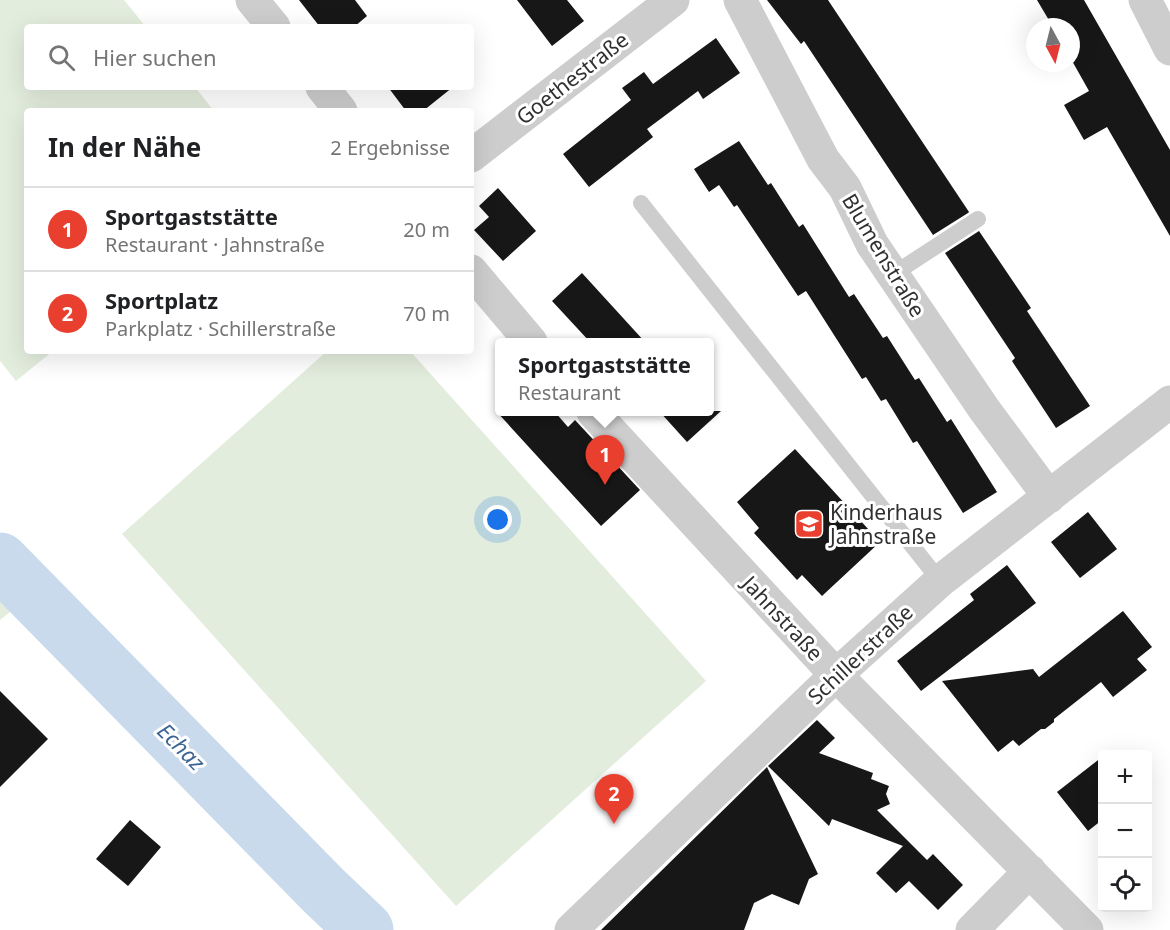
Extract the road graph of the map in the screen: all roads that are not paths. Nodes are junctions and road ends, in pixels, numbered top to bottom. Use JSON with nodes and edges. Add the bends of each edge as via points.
{"nodes":[{"id":1,"x":252,"y":0,"type":"edge"},
{"id":2,"x":740,"y":0,"type":"edge"},
{"id":3,"x":1145,"y":0,"type":"edge"},
{"id":4,"x":664,"y":3,"type":"edge"},
{"id":5,"x":272,"y":24,"type":"edge"},
{"id":6,"x":1170,"y":49,"type":"edge"},
{"id":7,"x":324,"y":90,"type":"edge"},
{"id":8,"x":339,"y":108,"type":"edge"},
{"id":9,"x":474,"y":154,"type":"edge"},
{"id":10,"x":641,"y":203,"type":"dead end"},
{"id":11,"x":978,"y":219,"type":"dead end"},
{"id":12,"x":474,"y":275,"type":"edge"},
{"id":13,"x":892,"y":275,"type":"junction"},
{"id":14,"x":528,"y":338,"type":"edge"},
{"id":15,"x":1170,"y":402,"type":"edge"},
{"id":16,"x":597,"y":416,"type":"edge"},
{"id":17,"x":1049,"y":497,"type":"junction"},
{"id":18,"x":940,"y":581,"type":"junction"},
{"id":19,"x":836,"y":675,"type":"junction"},
{"id":20,"x":1030,"y":871,"type":"junction"},
{"id":21,"x":571,"y":930,"type":"edge"},
{"id":22,"x":972,"y":930,"type":"edge"},
{"id":23,"x":1087,"y":930,"type":"edge"}],
"edges":[{"from":1,"to":5,"type":"street"},
{"from":2,"to":13,"type":"street","name":"Blumenstraße","via":[[823,159],[845,188]]},
{"from":3,"to":6,"type":"street"},
{"from":4,"to":9,"type":"street","name":"Goethestraße"},
{"from":7,"to":8,"type":"street"},
{"from":10,"to":18,"type":"lane"},
{"from":11,"to":13,"type":"lane"},
{"from":12,"to":14,"type":"street"},
{"from":13,"to":17,"type":"street","name":"Blumenstraße"},
{"from":15,"to":17,"type":"street","name":"Schillerstraße"},
{"from":16,"to":19,"type":"street","name":"Jahnstraße"},
{"from":17,"to":18,"type":"street","name":"Schillerstraße"},
{"from":18,"to":19,"type":"street","name":"Schillerstraße"},
{"from":19,"to":20,"type":"street","name":"Jahnstraße"},
{"from":19,"to":21,"type":"street","name":"Schillerstraße"},
{"from":20,"to":22,"type":"street"},
{"from":20,"to":23,"type":"street","name":"Jahnstraße"}]}
